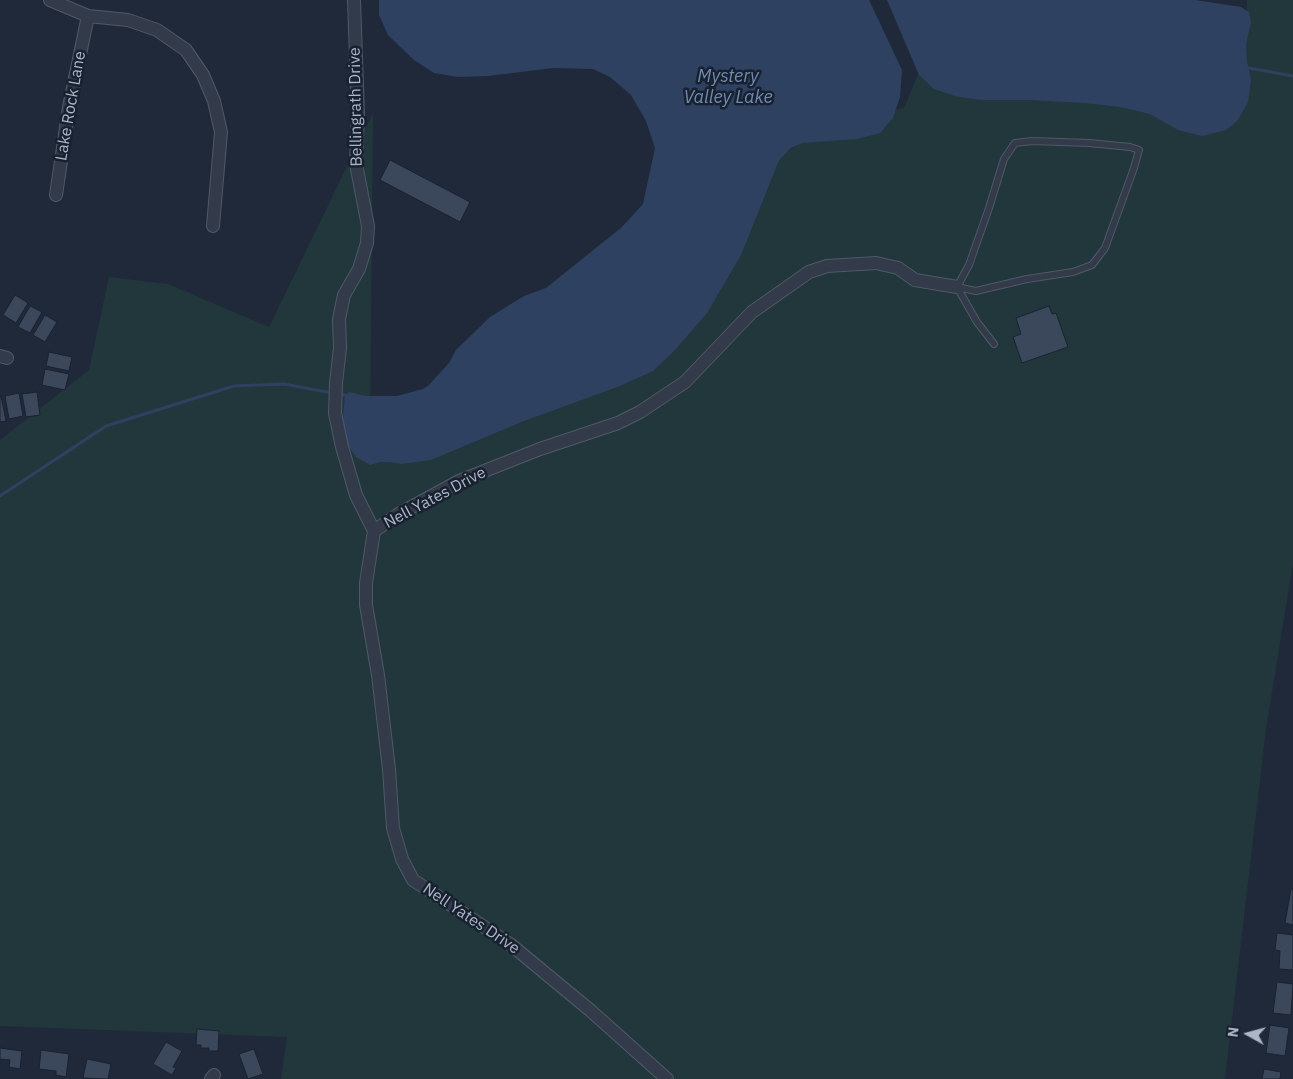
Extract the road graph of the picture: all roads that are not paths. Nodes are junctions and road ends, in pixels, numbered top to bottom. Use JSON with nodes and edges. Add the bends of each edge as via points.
{"nodes":[{"id":1,"x":50,"y":0,"type":"edge"},
{"id":2,"x":354,"y":0,"type":"edge"},
{"id":3,"x":88,"y":16,"type":"junction"},
{"id":4,"x":56,"y":195,"type":"dead end"},
{"id":5,"x":213,"y":226,"type":"dead end"},
{"id":6,"x":957,"y":287,"type":"junction"},
{"id":7,"x":994,"y":344,"type":"dead end"},
{"id":8,"x":374,"y":530,"type":"junction"},
{"id":9,"x":667,"y":1079,"type":"edge"}],
"edges":[{"from":1,"to":3,"type":"street"},
{"from":2,"to":8,"type":"street","name":"Bellingrath Drive","via":[[358,115],[356,164],[368,226],[367,243],[359,269],[344,295],[339,319],[335,414],[356,495]]},
{"from":3,"to":4,"type":"street","name":"Lake Rock Lane","via":[[68,107]]},
{"from":3,"to":5,"type":"street","via":[[128,20],[157,30],[186,50],[203,75],[214,101],[221,132]]},
{"from":6,"to":6,"type":"lane","via":[[976,291],[1073,272],[1092,265],[1105,248],[1139,150],[1089,143],[1015,143],[1004,160],[971,258]]},
{"from":6,"to":7,"type":"lane"},
{"from":6,"to":8,"type":"street","name":"Nell Yates Drive","via":[[915,280],[898,268],[876,263],[827,266],[809,272],[752,312],[684,382],[640,412],[459,481]]},
{"from":8,"to":9,"type":"street","name":"Nell Yates Drive","via":[[366,605],[378,675],[393,828],[402,859],[413,880],[510,944]]}]}
